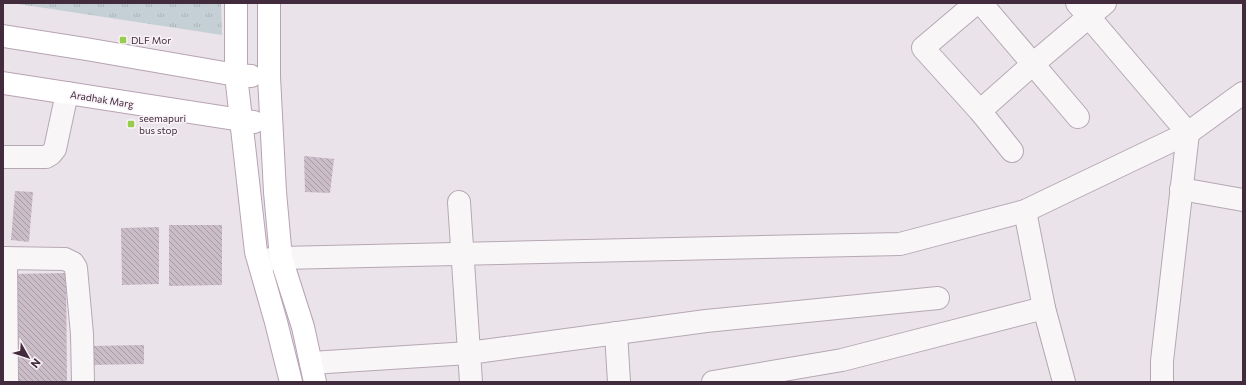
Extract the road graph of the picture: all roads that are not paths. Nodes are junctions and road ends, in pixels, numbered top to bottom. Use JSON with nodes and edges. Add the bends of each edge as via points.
{"nodes":[{"id":1,"x":236,"y":3,"type":"edge"},
{"id":2,"x":269,"y":3,"type":"edge"},
{"id":3,"x":976,"y":3,"type":"edge"},
{"id":4,"x":981,"y":3,"type":"edge"},
{"id":5,"x":1090,"y":7,"type":"edge"},
{"id":6,"x":3,"y":36,"type":"edge"},
{"id":7,"x":1032,"y":64,"type":"junction"},
{"id":8,"x":236,"y":75,"type":"junction"},
{"id":9,"x":269,"y":77,"type":"junction"},
{"id":10,"x":3,"y":83,"type":"edge"},
{"id":11,"x":67,"y":93,"type":"junction"},
{"id":12,"x":1243,"y":93,"type":"edge"},
{"id":13,"x":980,"y":111,"type":"junction"},
{"id":14,"x":1078,"y":117,"type":"dead end"},
{"id":15,"x":241,"y":120,"type":"junction"},
{"id":16,"x":271,"y":125,"type":"junction"},
{"id":17,"x":1188,"y":133,"type":"junction"},
{"id":18,"x":1012,"y":151,"type":"dead end"},
{"id":19,"x":3,"y":157,"type":"edge"},
{"id":20,"x":1181,"y":189,"type":"junction"},
{"id":21,"x":1243,"y":200,"type":"edge"},
{"id":22,"x":459,"y":202,"type":"dead end"},
{"id":23,"x":1025,"y":211,"type":"junction"},
{"id":24,"x":462,"y":254,"type":"junction"},
{"id":25,"x":4,"y":258,"type":"edge"},
{"id":26,"x":281,"y":258,"type":"junction"},
{"id":27,"x":258,"y":261,"type":"junction"},
{"id":28,"x":938,"y":298,"type":"dead end"},
{"id":29,"x":1044,"y":308,"type":"junction"},
{"id":30,"x":616,"y":333,"type":"junction"},
{"id":31,"x":469,"y":353,"type":"junction"},
{"id":32,"x":313,"y":372,"type":"edge"},
{"id":33,"x":7,"y":382,"type":"edge"},
{"id":34,"x":83,"y":382,"type":"edge"},
{"id":35,"x":291,"y":382,"type":"edge"},
{"id":36,"x":471,"y":382,"type":"edge"},
{"id":37,"x":619,"y":382,"type":"edge"},
{"id":38,"x":713,"y":382,"type":"edge"},
{"id":39,"x":1064,"y":382,"type":"edge"},
{"id":40,"x":1162,"y":382,"type":"edge"}],
"edges":[{"from":1,"to":8,"type":"main road"},
{"from":2,"to":9,"type":"main road"},
{"from":3,"to":13,"type":"street","via":[[923,48]]},
{"from":4,"to":7,"type":"street"},
{"from":5,"to":7,"type":"street"},
{"from":5,"to":17,"type":"street"},
{"from":6,"to":8,"type":"main road"},
{"from":7,"to":13,"type":"street"},
{"from":7,"to":14,"type":"street"},
{"from":8,"to":9,"type":"main road"},
{"from":8,"to":15,"type":"main road"},
{"from":9,"to":16,"type":"main road"},
{"from":10,"to":11,"type":"main road","name":"Aradhak Marg"},
{"from":11,"to":15,"type":"main road","name":"Aradhak Marg"},
{"from":11,"to":19,"type":"street","via":[[55,149],[51,154],[46,157]]},
{"from":12,"to":17,"type":"street"},
{"from":13,"to":18,"type":"street"},
{"from":15,"to":16,"type":"main road","name":"Aradhak Marg"},
{"from":15,"to":27,"type":"main road"},
{"from":16,"to":26,"type":"main road"},
{"from":17,"to":20,"type":"street"},
{"from":17,"to":23,"type":"street"},
{"from":20,"to":21,"type":"street"},
{"from":20,"to":40,"type":"street","via":[[1162,361]]},
{"from":22,"to":24,"type":"street"},
{"from":23,"to":24,"type":"street","via":[[900,244]]},
{"from":23,"to":29,"type":"street"},
{"from":24,"to":26,"type":"street"},
{"from":24,"to":31,"type":"street"},
{"from":25,"to":33,"type":"street"},
{"from":25,"to":34,"type":"street","via":[[65,259],[76,268]]},
{"from":26,"to":27,"type":"street"},
{"from":26,"to":32,"type":"main road","via":[[303,327]]},
{"from":27,"to":35,"type":"main road"},
{"from":28,"to":30,"type":"street"},
{"from":29,"to":38,"type":"street","via":[[842,360]]},
{"from":29,"to":39,"type":"street"},
{"from":30,"to":31,"type":"street"},
{"from":30,"to":37,"type":"street"},
{"from":31,"to":32,"type":"street"},
{"from":31,"to":36,"type":"street"}]}
